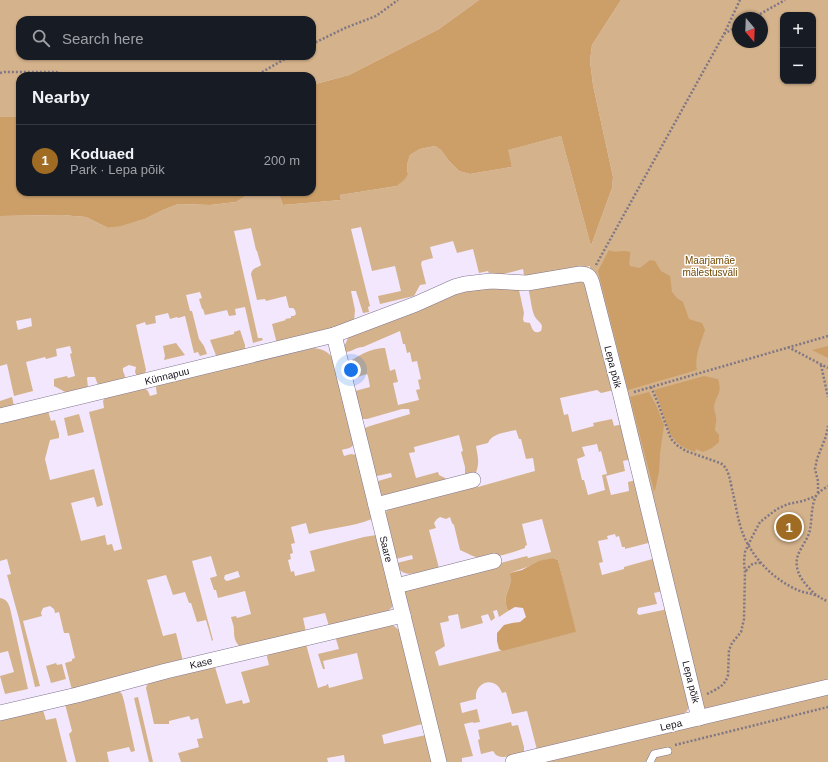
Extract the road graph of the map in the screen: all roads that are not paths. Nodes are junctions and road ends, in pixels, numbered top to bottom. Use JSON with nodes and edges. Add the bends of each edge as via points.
{"nodes":[{"id":1,"x":334,"y":335,"type":"junction"},
{"id":2,"x":0,"y":416,"type":"edge"},
{"id":3,"x":473,"y":480,"type":"dead end"},
{"id":4,"x":376,"y":505,"type":"junction"},
{"id":5,"x":494,"y":561,"type":"dead end"},
{"id":6,"x":396,"y":586,"type":"junction"},
{"id":7,"x":403,"y":615,"type":"junction"},
{"id":8,"x":828,"y":687,"type":"edge"},
{"id":9,"x":0,"y":712,"type":"edge"},
{"id":10,"x":700,"y":718,"type":"junction"},
{"id":11,"x":668,"y":751,"type":"road end"},
{"id":12,"x":439,"y":762,"type":"edge"},
{"id":13,"x":513,"y":762,"type":"edge"},
{"id":14,"x":650,"y":762,"type":"edge"}],
"edges":[{"from":1,"to":2,"type":"street","name":"Künnapuu"},
{"from":1,"to":4,"type":"street","name":"Saare"},
{"from":1,"to":10,"type":"street","name":"Lepa põik","via":[[465,284],[491,281],[528,283],[580,274],[590,277]]},
{"from":3,"to":4,"type":"street"},
{"from":4,"to":6,"type":"street","name":"Saare"},
{"from":5,"to":6,"type":"street"},
{"from":6,"to":7,"type":"street","name":"Saare"},
{"from":7,"to":9,"type":"street","name":"Kase"},
{"from":7,"to":12,"type":"street","name":"Saare"},
{"from":8,"to":10,"type":"street","name":"Lepa"},
{"from":10,"to":13,"type":"street","name":"Lepa"},
{"from":11,"to":14,"type":"lane","via":[[654,754]]}]}
